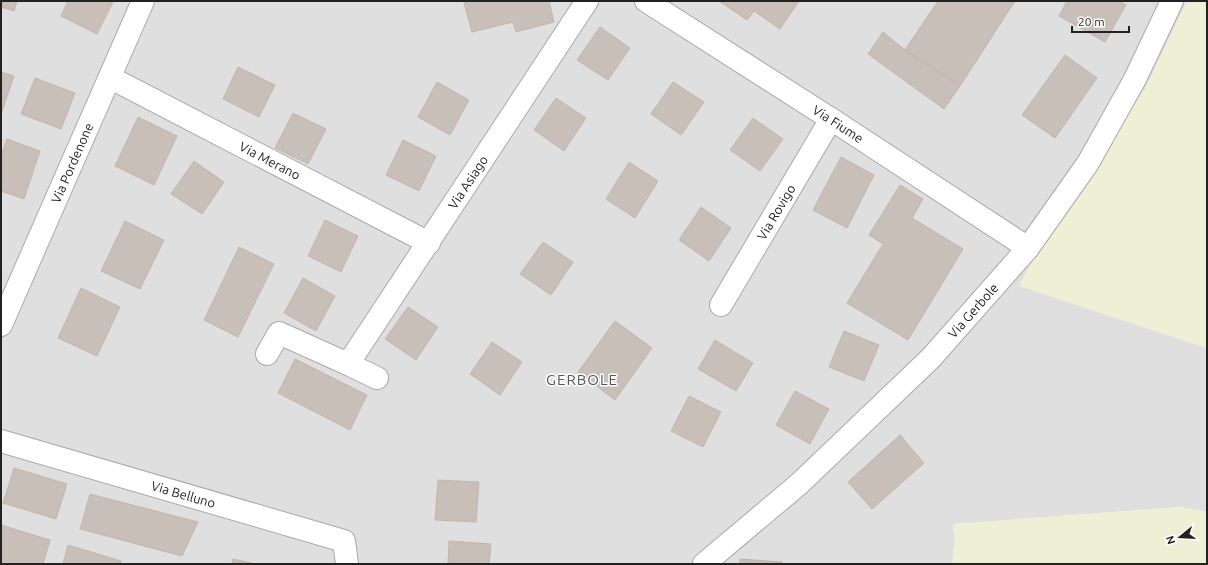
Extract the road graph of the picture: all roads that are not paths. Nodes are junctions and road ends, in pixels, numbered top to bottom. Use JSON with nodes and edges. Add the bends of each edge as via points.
{"nodes":[{"id":1,"x":143,"y":1,"type":"edge"},
{"id":2,"x":587,"y":1,"type":"edge"},
{"id":3,"x":646,"y":1,"type":"edge"},
{"id":4,"x":1172,"y":1,"type":"edge"},
{"id":5,"x":111,"y":78,"type":"junction"},
{"id":6,"x":831,"y":119,"type":"junction"},
{"id":7,"x":429,"y":243,"type":"junction"},
{"id":8,"x":1028,"y":248,"type":"junction"},
{"id":9,"x":721,"y":305,"type":"dead end"},
{"id":10,"x":1,"y":325,"type":"edge"},
{"id":11,"x":267,"y":354,"type":"dead end"},
{"id":12,"x":348,"y":364,"type":"junction"},
{"id":13,"x":377,"y":378,"type":"dead end"},
{"id":14,"x":1,"y":441,"type":"edge"},
{"id":15,"x":347,"y":564,"type":"edge"},
{"id":16,"x":704,"y":564,"type":"edge"}],
"edges":[{"from":1,"to":5,"type":"street","name":"Via Pordenone"},
{"from":2,"to":7,"type":"street","name":"Via Asiago"},
{"from":3,"to":6,"type":"street","name":"Via Fiume"},
{"from":4,"to":8,"type":"street","name":"Via Gerbole","via":[[1135,79],[1088,163]]},
{"from":5,"to":7,"type":"street","name":"Via Merano"},
{"from":5,"to":10,"type":"street","name":"Via Pordenone"},
{"from":6,"to":8,"type":"street","name":"Via Fiume"},
{"from":6,"to":9,"type":"street","name":"Via Rovigo"},
{"from":7,"to":12,"type":"street","name":"Via Asiago"},
{"from":8,"to":16,"type":"street","name":"Via Gerbole","via":[[931,358],[799,484]]},
{"from":11,"to":12,"type":"street","via":[[279,333]]},
{"from":12,"to":13,"type":"street"},
{"from":14,"to":15,"type":"street","name":"Via Belluno","via":[[344,541]]}]}
